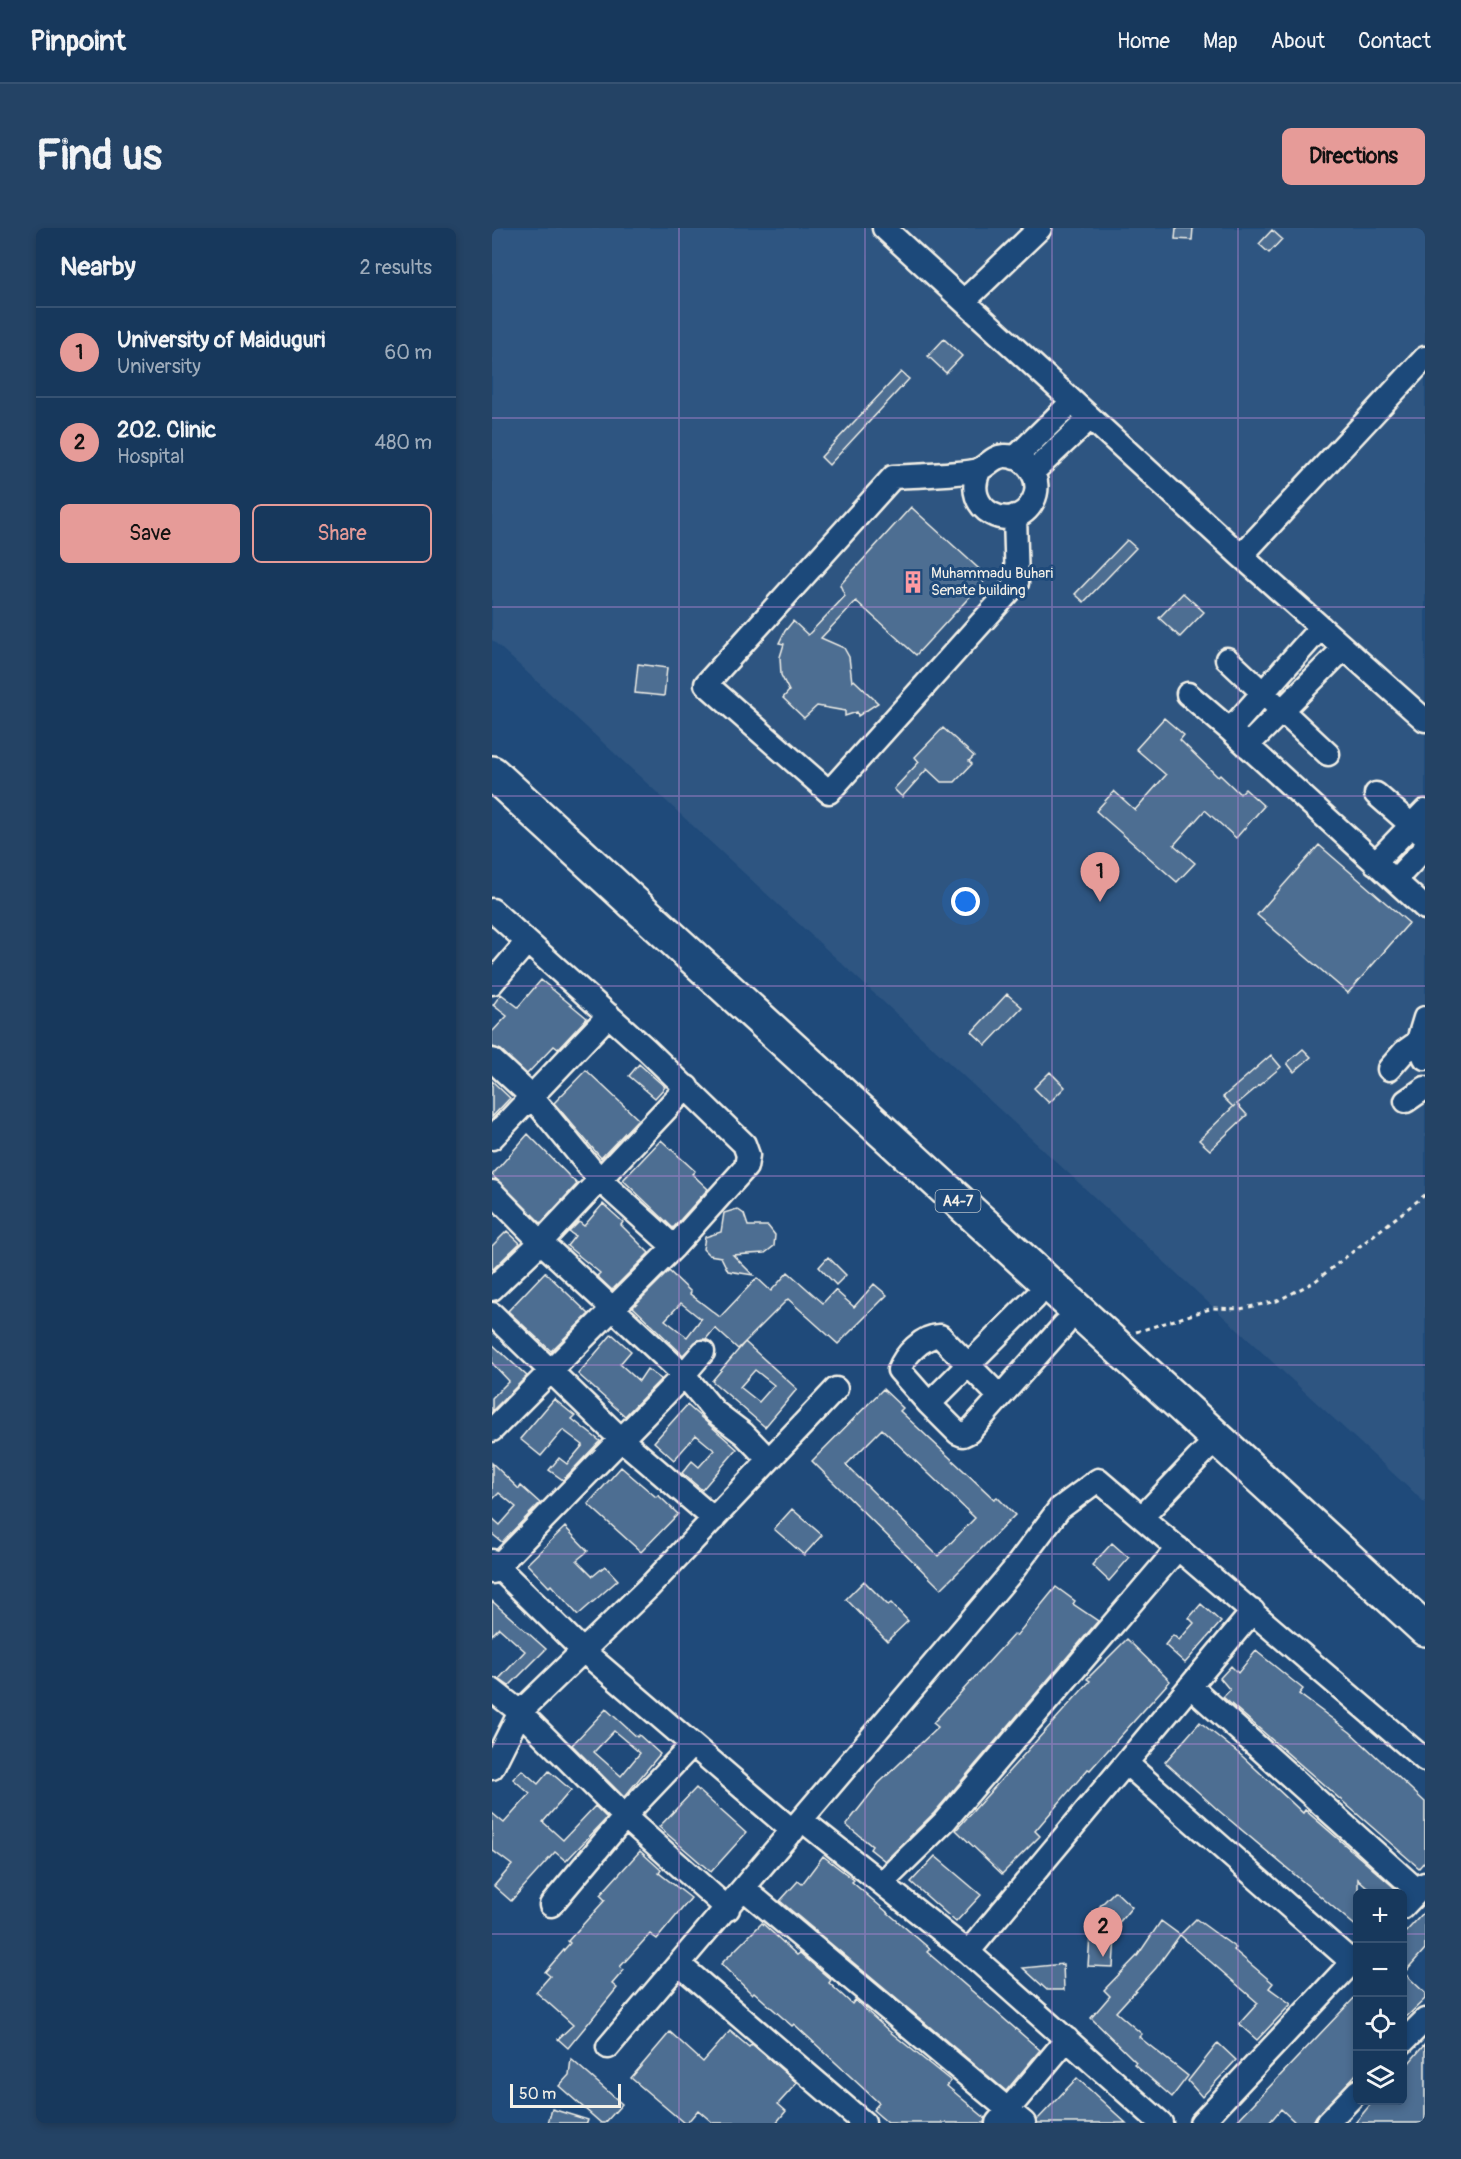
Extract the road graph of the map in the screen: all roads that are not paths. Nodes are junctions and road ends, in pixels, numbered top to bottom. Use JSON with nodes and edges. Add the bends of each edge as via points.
{"nodes":[{"id":1,"x":884,"y":228,"type":"edge"},
{"id":2,"x":1040,"y":228,"type":"edge"},
{"id":3,"x":964,"y":302,"type":"junction"},
{"id":4,"x":1425,"y":358,"type":"edge"},
{"id":5,"x":1072,"y":402,"type":"junction"},
{"id":6,"x":1090,"y":418,"type":"junction"},
{"id":7,"x":1015,"y":458,"type":"junction"},
{"id":8,"x":980,"y":469,"type":"junction"},
{"id":9,"x":1033,"y":472,"type":"junction"},
{"id":10,"x":1016,"y":516,"type":"junction"},
{"id":11,"x":1241,"y":556,"type":"junction"},
{"id":12,"x":1321,"y":627,"type":"junction"},
{"id":13,"x":1344,"y":648,"type":"junction"},
{"id":14,"x":1227,"y":659,"type":"dead end"},
{"id":15,"x":1188,"y":694,"type":"dead end"},
{"id":16,"x":1262,"y":694,"type":"junction"},
{"id":17,"x":1282,"y":711,"type":"junction"},
{"id":18,"x":1425,"y":720,"type":"edge"},
{"id":19,"x":1230,"y":730,"type":"junction"},
{"id":20,"x":1247,"y":746,"type":"junction"},
{"id":21,"x":1328,"y":754,"type":"dead end"},
{"id":22,"x":492,"y":773,"type":"edge"},
{"id":23,"x":1376,"y":794,"type":"dead end"},
{"id":24,"x":492,"y":803,"type":"edge"},
{"id":25,"x":1421,"y":824,"type":"edge"},
{"id":26,"x":1425,"y":848,"type":"edge"},
{"id":27,"x":1375,"y":863,"type":"junction"},
{"id":28,"x":1395,"y":880,"type":"junction"},
{"id":29,"x":1425,"y":908,"type":"edge"},
{"id":30,"x":492,"y":910,"type":"edge"},
{"id":31,"x":526,"y":942,"type":"junction"},
{"id":32,"x":492,"y":983,"type":"edge"},
{"id":33,"x":609,"y":1015,"type":"junction"},
{"id":34,"x":1425,"y":1018,"type":"edge"},
{"id":35,"x":1423,"y":1045,"type":"edge"},
{"id":36,"x":492,"y":1060,"type":"edge"},
{"id":37,"x":1389,"y":1069,"type":"dead end"},
{"id":38,"x":687,"y":1087,"type":"junction"},
{"id":39,"x":1425,"y":1088,"type":"edge"},
{"id":40,"x":531,"y":1096,"type":"junction"},
{"id":41,"x":1406,"y":1101,"type":"dead end"},
{"id":42,"x":492,"y":1137,"type":"edge"},
{"id":43,"x":600,"y":1180,"type":"junction"},
{"id":44,"x":492,"y":1192,"type":"edge"},
{"id":45,"x":541,"y":1242,"type":"junction"},
{"id":46,"x":674,"y":1247,"type":"junction"},
{"id":47,"x":492,"y":1289,"type":"edge"},
{"id":48,"x":1035,"y":1298,"type":"junction"},
{"id":49,"x":611,"y":1309,"type":"junction"},
{"id":50,"x":492,"y":1314,"type":"edge"},
{"id":51,"x":1064,"y":1325,"type":"junction"},
{"id":52,"x":703,"y":1352,"type":"dead end"},
{"id":53,"x":969,"y":1364,"type":"junction"},
{"id":54,"x":552,"y":1371,"type":"junction"},
{"id":55,"x":684,"y":1375,"type":"junction"},
{"id":56,"x":836,"y":1389,"type":"dead end"},
{"id":57,"x":1000,"y":1397,"type":"junction"},
{"id":58,"x":929,"y":1404,"type":"junction"},
{"id":59,"x":492,"y":1430,"type":"edge"},
{"id":60,"x":622,"y":1440,"type":"junction"},
{"id":61,"x":1204,"y":1452,"type":"junction"},
{"id":62,"x":769,"y":1460,"type":"junction"},
{"id":63,"x":1142,"y":1517,"type":"junction"},
{"id":64,"x":714,"y":1519,"type":"junction"},
{"id":65,"x":1178,"y":1548,"type":"junction"},
{"id":66,"x":494,"y":1566,"type":"edge"},
{"id":67,"x":1253,"y":1611,"type":"junction"},
{"id":68,"x":1425,"y":1629,"type":"edge"},
{"id":69,"x":582,"y":1650,"type":"junction"},
{"id":70,"x":1425,"y":1654,"type":"edge"},
{"id":71,"x":1190,"y":1686,"type":"junction"},
{"id":72,"x":492,"y":1690,"type":"edge"},
{"id":73,"x":520,"y":1712,"type":"junction"},
{"id":74,"x":692,"y":1745,"type":"junction"},
{"id":75,"x":1425,"y":1760,"type":"edge"},
{"id":76,"x":1126,"y":1763,"type":"junction"},
{"id":77,"x":492,"y":1768,"type":"edge"},
{"id":78,"x":625,"y":1817,"type":"junction"},
{"id":79,"x":797,"y":1826,"type":"junction"},
{"id":80,"x":883,"y":1882,"type":"junction"},
{"id":81,"x":1422,"y":1887,"type":"edge"},
{"id":82,"x":744,"y":1889,"type":"junction"},
{"id":83,"x":1407,"y":1903,"type":"edge"},
{"id":84,"x":551,"y":1905,"type":"dead end"},
{"id":85,"x":728,"y":1909,"type":"junction"},
{"id":86,"x":968,"y":1952,"type":"junction"},
{"id":87,"x":1353,"y":1957,"type":"edge"},
{"id":88,"x":1353,"y":1961,"type":"edge"},
{"id":89,"x":680,"y":1965,"type":"junction"},
{"id":90,"x":1425,"y":2020,"type":"edge"},
{"id":91,"x":1407,"y":2038,"type":"edge"},
{"id":92,"x":1067,"y":2039,"type":"junction"},
{"id":93,"x":608,"y":2047,"type":"dead end"},
{"id":94,"x":1353,"y":2096,"type":"edge"},
{"id":95,"x":1009,"y":2118,"type":"edge"},
{"id":96,"x":864,"y":2123,"type":"edge"},
{"id":97,"x":1161,"y":2123,"type":"edge"},
{"id":98,"x":1201,"y":2123,"type":"edge"},
{"id":99,"x":1327,"y":2123,"type":"edge"}],
"edges":[{"from":1,"to":3,"type":"street"},
{"from":2,"to":3,"type":"street"},
{"from":3,"to":5,"type":"street"},
{"from":4,"to":11,"type":"street"},
{"from":5,"to":6,"type":"street"},
{"from":5,"to":7,"type":"street"},
{"from":6,"to":9,"type":"street"},
{"from":6,"to":11,"type":"street"},
{"from":7,"to":8,"type":"street","via":[[996,458]]},
{"from":7,"to":9,"type":"street"},
{"from":8,"to":10,"type":"street","via":[[974,487],[981,506],[996,516]]},
{"from":8,"to":10,"type":"street","via":[[893,477],[706,684],[829,792],[1017,583]]},
{"from":9,"to":10,"type":"street","via":[[1035,498]]},
{"from":11,"to":12,"type":"street"},
{"from":12,"to":13,"type":"street"},
{"from":12,"to":16,"type":"street"},
{"from":13,"to":17,"type":"street"},
{"from":13,"to":18,"type":"street"},
{"from":14,"to":16,"type":"street"},
{"from":15,"to":19,"type":"street"},
{"from":16,"to":17,"type":"street"},
{"from":16,"to":19,"type":"street"},
{"from":17,"to":20,"type":"street"},
{"from":17,"to":21,"type":"street"},
{"from":19,"to":20,"type":"street"},
{"from":20,"to":27,"type":"street"},
{"from":22,"to":68,"type":"highway","number":"A4-7"},
{"from":23,"to":25,"type":"street"},
{"from":24,"to":48,"type":"highway","number":"A4-7"},
{"from":25,"to":27,"type":"street"},
{"from":26,"to":28,"type":"street"},
{"from":27,"to":28,"type":"street"},
{"from":28,"to":29,"type":"street"},
{"from":30,"to":31,"type":"street"},
{"from":31,"to":32,"type":"street"},
{"from":31,"to":33,"type":"street"},
{"from":33,"to":38,"type":"street"},
{"from":33,"to":40,"type":"street"},
{"from":34,"to":35,"type":"street"},
{"from":35,"to":37,"type":"street","via":[[1404,1052]]},
{"from":36,"to":40,"type":"street"},
{"from":38,"to":43,"type":"street"},
{"from":38,"to":46,"type":"street","via":[[744,1144],[748,1155],[746,1167]]},
{"from":39,"to":41,"type":"street"},
{"from":40,"to":42,"type":"street"},
{"from":40,"to":43,"type":"street"},
{"from":43,"to":45,"type":"street"},
{"from":43,"to":46,"type":"street"},
{"from":44,"to":45,"type":"street"},
{"from":45,"to":47,"type":"street"},
{"from":45,"to":49,"type":"street"},
{"from":46,"to":49,"type":"street"},
{"from":48,"to":51,"type":"highway","number":"A4-7"},
{"from":48,"to":53,"type":"street"},
{"from":49,"to":54,"type":"street"},
{"from":49,"to":55,"type":"street"},
{"from":50,"to":54,"type":"street"},
{"from":51,"to":57,"type":"street"},
{"from":51,"to":61,"type":"highway","number":"A4-7"},
{"from":52,"to":55,"type":"street"},
{"from":53,"to":57,"type":"street"},
{"from":53,"to":58,"type":"street"},
{"from":53,"to":58,"type":"street","via":[[940,1336],[924,1339],[899,1370]]},
{"from":54,"to":59,"type":"street"},
{"from":54,"to":60,"type":"street"},
{"from":55,"to":60,"type":"street"},
{"from":55,"to":62,"type":"street","via":[[715,1412]]},
{"from":56,"to":62,"type":"street"},
{"from":57,"to":58,"type":"street","via":[[963,1435]]},
{"from":60,"to":64,"type":"street"},
{"from":60,"to":66,"type":"street"},
{"from":61,"to":63,"type":"street"},
{"from":61,"to":70,"type":"highway","number":"A4-7"},
{"from":62,"to":64,"type":"street"},
{"from":63,"to":65,"type":"street"},
{"from":63,"to":79,"type":"street","via":[[1098,1480],[1059,1509],[1011,1573]]},
{"from":64,"to":69,"type":"street"},
{"from":65,"to":67,"type":"street"},
{"from":65,"to":80,"type":"street","via":[[944,1822]]},
{"from":66,"to":69,"type":"street"},
{"from":67,"to":71,"type":"street"},
{"from":67,"to":75,"type":"street"},
{"from":69,"to":73,"type":"street"},
{"from":69,"to":74,"type":"street"},
{"from":71,"to":76,"type":"street"},
{"from":71,"to":81,"type":"street"},
{"from":72,"to":73,"type":"street"},
{"from":73,"to":77,"type":"street"},
{"from":73,"to":78,"type":"street"},
{"from":74,"to":78,"type":"street"},
{"from":74,"to":79,"type":"street"},
{"from":76,"to":86,"type":"street"},
{"from":76,"to":87,"type":"street"},
{"from":78,"to":84,"type":"street"},
{"from":78,"to":85,"type":"street"},
{"from":79,"to":80,"type":"street"},
{"from":79,"to":82,"type":"street"},
{"from":80,"to":86,"type":"street"},
{"from":81,"to":83,"type":"street"},
{"from":82,"to":85,"type":"street"},
{"from":82,"to":95,"type":"street"},
{"from":85,"to":89,"type":"street"},
{"from":86,"to":92,"type":"street"},
{"from":88,"to":98,"type":"street"},
{"from":89,"to":93,"type":"street"},
{"from":89,"to":96,"type":"street"},
{"from":90,"to":91,"type":"street"},
{"from":92,"to":95,"type":"street"},
{"from":92,"to":97,"type":"street"},
{"from":94,"to":99,"type":"street"}]}
